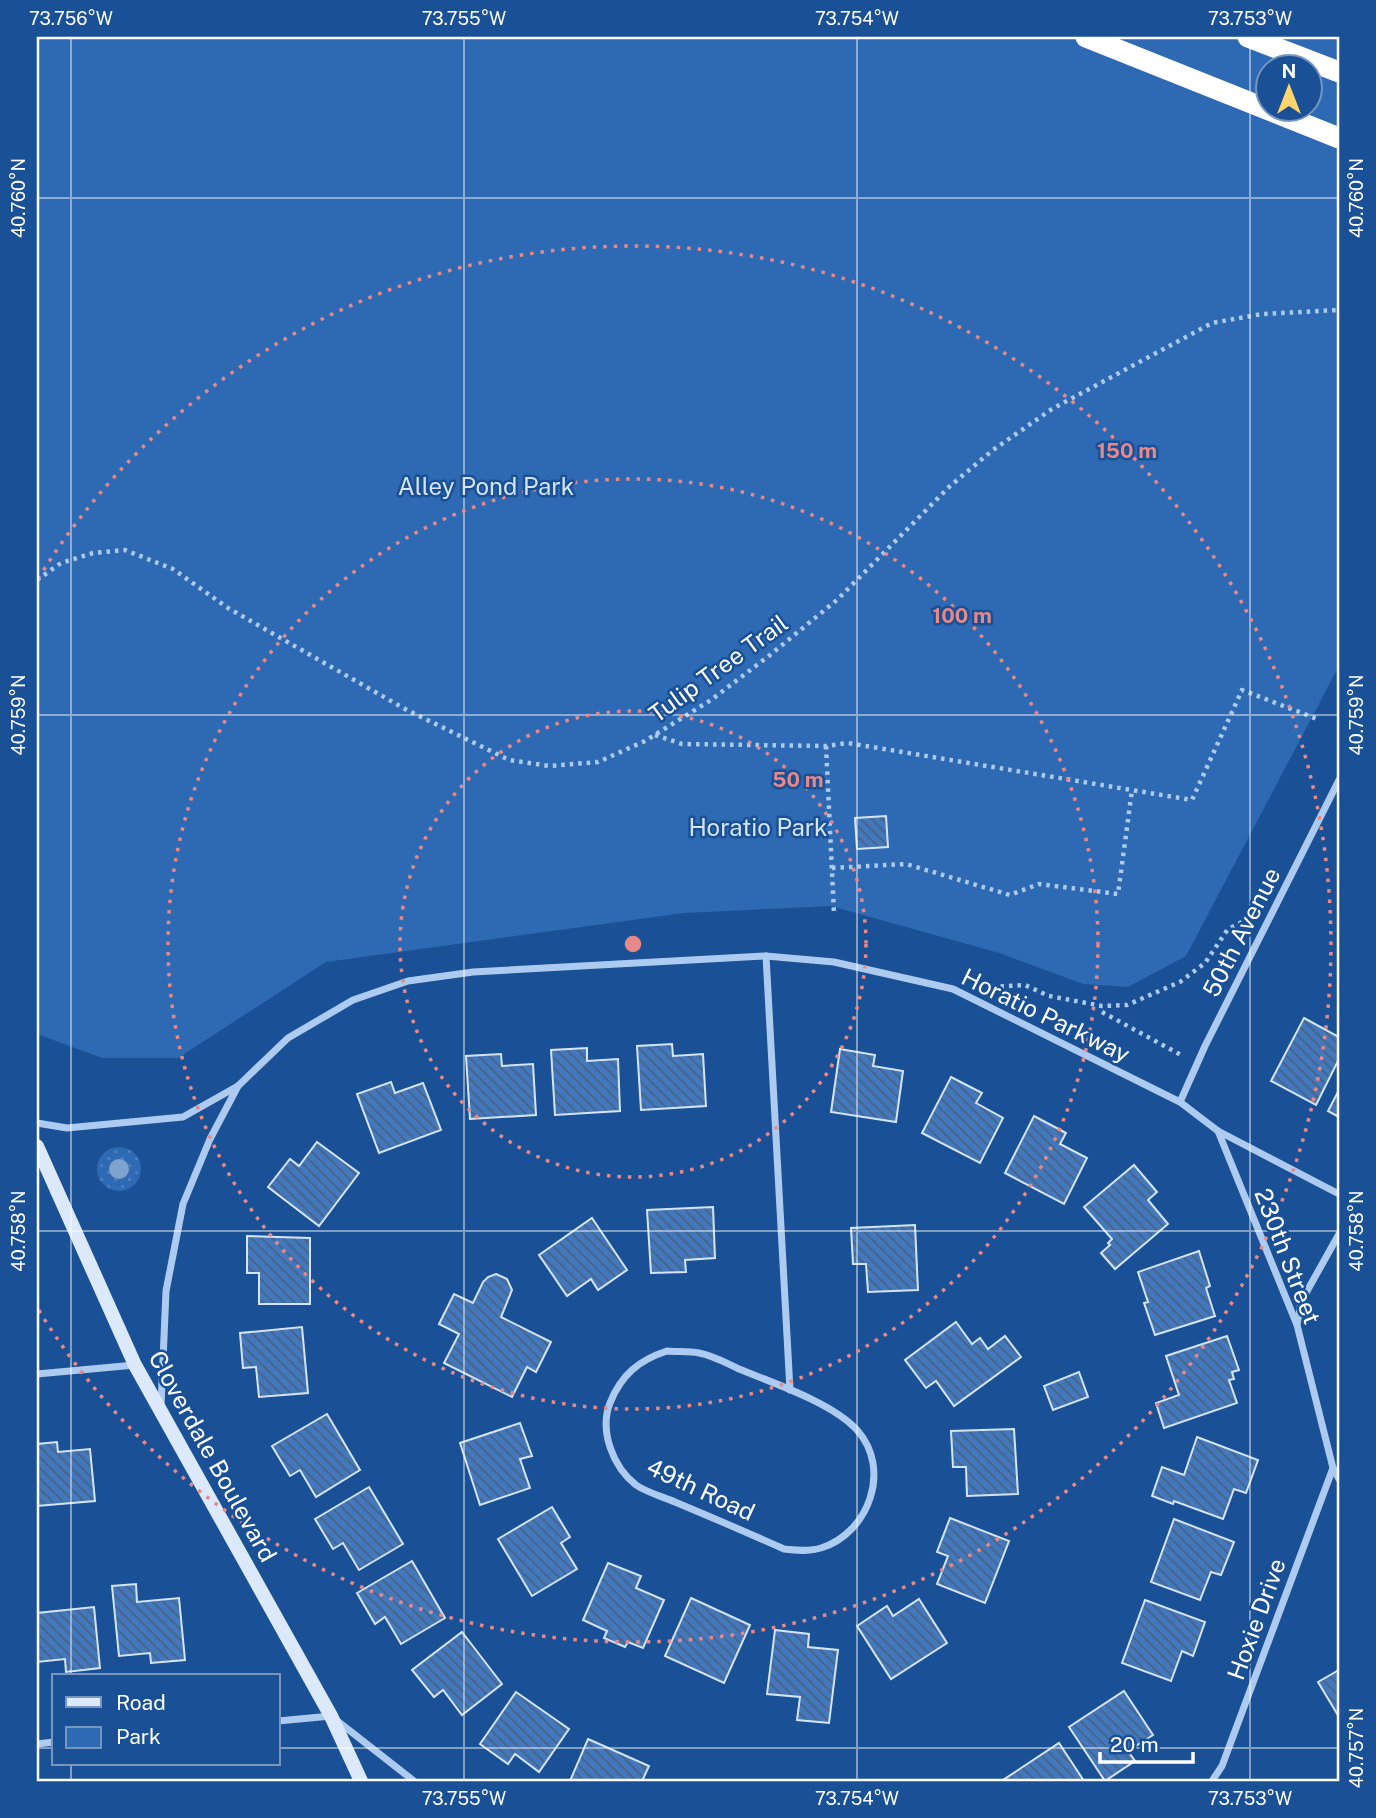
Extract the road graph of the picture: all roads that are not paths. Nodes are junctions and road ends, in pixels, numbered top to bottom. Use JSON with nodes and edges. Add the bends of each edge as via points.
{"nodes":[{"id":1,"x":1069,"y":37,"type":"edge"},
{"id":2,"x":1086,"y":37,"type":"edge"},
{"id":3,"x":1248,"y":37,"type":"edge"},
{"id":4,"x":1126,"y":54,"type":"junction"},
{"id":5,"x":1339,"y":72,"type":"edge"},
{"id":6,"x":1339,"y":138,"type":"edge"},
{"id":7,"x":1339,"y":780,"type":"edge"},
{"id":8,"x":766,"y":956,"type":"junction"},
{"id":9,"x":238,"y":1086,"type":"junction"},
{"id":10,"x":1180,"y":1102,"type":"junction"},
{"id":11,"x":37,"y":1123,"type":"edge"},
{"id":12,"x":1217,"y":1130,"type":"junction"},
{"id":13,"x":37,"y":1146,"type":"edge"},
{"id":14,"x":1339,"y":1194,"type":"edge"},
{"id":15,"x":1339,"y":1234,"type":"edge"},
{"id":16,"x":1297,"y":1325,"type":"junction"},
{"id":17,"x":135,"y":1365,"type":"junction"},
{"id":18,"x":37,"y":1374,"type":"edge"},
{"id":19,"x":790,"y":1390,"type":"junction"},
{"id":20,"x":161,"y":1411,"type":"junction"},
{"id":21,"x":1333,"y":1468,"type":"junction"},
{"id":22,"x":1339,"y":1479,"type":"edge"},
{"id":23,"x":331,"y":1716,"type":"junction"},
{"id":24,"x":280,"y":1721,"type":"edge"},
{"id":25,"x":361,"y":1781,"type":"edge"},
{"id":26,"x":414,"y":1781,"type":"edge"},
{"id":27,"x":1212,"y":1781,"type":"edge"}],
"edges":[{"from":1,"to":4,"type":"highway"},
{"from":2,"to":4,"type":"highway"},
{"from":3,"to":5,"type":"highway"},
{"from":4,"to":6,"type":"highway"},
{"from":7,"to":10,"type":"street","name":"50th Avenue"},
{"from":8,"to":9,"type":"street","name":"Horatio Parkway","via":[[473,972],[408,981],[353,1000],[288,1038]]},
{"from":8,"to":10,"type":"street","name":"Horatio Parkway","via":[[834,962],[953,989]]},
{"from":8,"to":19,"type":"street"},
{"from":9,"to":11,"type":"street","name":"Horatio Parkway","via":[[183,1117],[67,1129]]},
{"from":9,"to":20,"type":"street","name":"Horatio Parkway","via":[[183,1204],[166,1291]]},
{"from":10,"to":12,"type":"street","name":"Horatio Parkway"},
{"from":12,"to":14,"type":"street","name":"Horatio Parkway"},
{"from":12,"to":16,"type":"street","name":"230th Street"},
{"from":13,"to":17,"type":"street","name":"Cloverdale Boulevard"},
{"from":15,"to":16,"type":"street","via":[[1302,1300]]},
{"from":16,"to":21,"type":"street","name":"230th Street"},
{"from":17,"to":18,"type":"street"},
{"from":17,"to":20,"type":"street","name":"Cloverdale Boulevard"},
{"from":19,"to":19,"type":"street","name":"49th Road","via":[[701,1353],[667,1351],[650,1356],[619,1383],[608,1406],[608,1443],[616,1462],[636,1485],[784,1549],[822,1548],[860,1522],[871,1500],[874,1470],[869,1448],[858,1431],[841,1416]]},
{"from":20,"to":23,"type":"street","name":"Cloverdale Boulevard"},
{"from":21,"to":22,"type":"street","name":"230th Street"},
{"from":21,"to":27,"type":"street","name":"Hoxie Drive","via":[[1222,1766]]},
{"from":23,"to":24,"type":"street"},
{"from":23,"to":25,"type":"street","name":"Cloverdale Boulevard"},
{"from":23,"to":26,"type":"street"}]}
